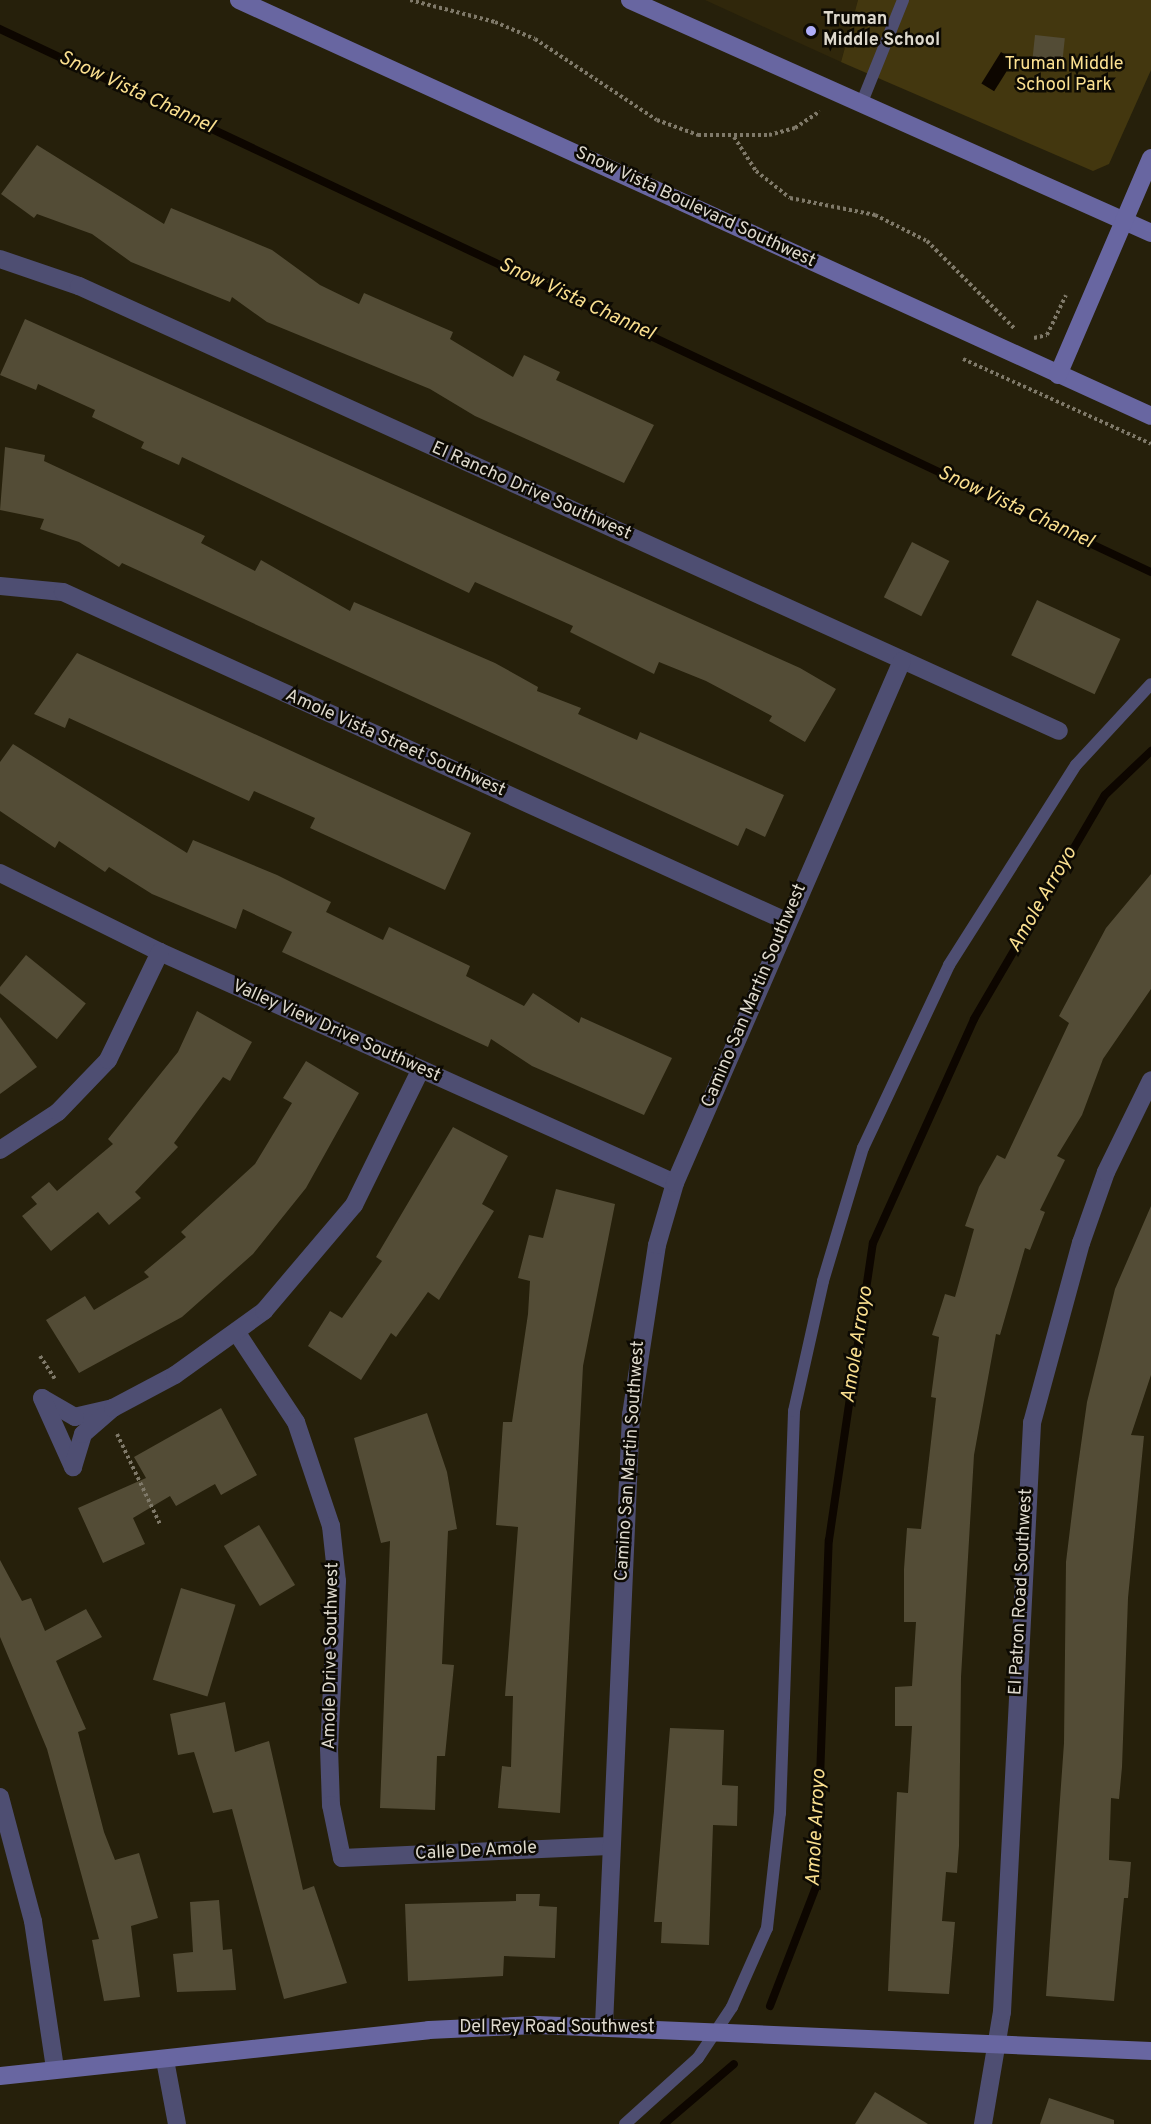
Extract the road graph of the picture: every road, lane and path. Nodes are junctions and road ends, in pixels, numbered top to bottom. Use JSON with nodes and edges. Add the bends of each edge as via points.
{"nodes":[{"id":1,"x":239,"y":0,"type":"edge"},
{"id":2,"x":410,"y":0,"type":"edge"},
{"id":3,"x":630,"y":0,"type":"edge"},
{"id":4,"x":903,"y":0,"type":"edge"},
{"id":5,"x":862,"y":102,"type":"junction"},
{"id":6,"x":820,"y":111,"type":"dead end"},
{"id":7,"x":734,"y":137,"type":"junction"},
{"id":8,"x":1151,"y":158,"type":"edge"},
{"id":9,"x":1123,"y":219,"type":"junction"},
{"id":10,"x":1151,"y":233,"type":"edge"},
{"id":11,"x":0,"y":259,"type":"edge"},
{"id":12,"x":1072,"y":284,"type":"dead end"},
{"id":13,"x":1020,"y":331,"type":"dead end"},
{"id":14,"x":1028,"y":335,"type":"dead end"},
{"id":15,"x":963,"y":359,"type":"dead end"},
{"id":16,"x":1058,"y":375,"type":"junction"},
{"id":17,"x":1151,"y":416,"type":"edge"},
{"id":18,"x":1151,"y":444,"type":"edge"},
{"id":19,"x":0,"y":586,"type":"edge"},
{"id":20,"x":902,"y":661,"type":"junction"},
{"id":21,"x":1151,"y":684,"type":"edge"},
{"id":22,"x":1059,"y":731,"type":"dead end"},
{"id":23,"x":0,"y":873,"type":"edge"},
{"id":24,"x":786,"y":921,"type":"junction"},
{"id":25,"x":160,"y":952,"type":"junction"},
{"id":26,"x":420,"y":1071,"type":"junction"},
{"id":27,"x":1151,"y":1080,"type":"edge"},
{"id":28,"x":0,"y":1150,"type":"edge"},
{"id":29,"x":675,"y":1183,"type":"junction"},
{"id":30,"x":237,"y":1333,"type":"junction"},
{"id":31,"x":40,"y":1356,"type":"dead end"},
{"id":32,"x":56,"y":1380,"type":"dead end"},
{"id":33,"x":113,"y":1408,"type":"junction"},
{"id":34,"x":116,"y":1433,"type":"dead end"},
{"id":35,"x":160,"y":1524,"type":"dead end"},
{"id":36,"x":0,"y":1797,"type":"edge"},
{"id":37,"x":609,"y":1846,"type":"junction"},
{"id":38,"x":342,"y":1858,"type":"joint"},
{"id":39,"x":604,"y":2025,"type":"junction"},
{"id":40,"x":720,"y":2031,"type":"junction"},
{"id":41,"x":1000,"y":2048,"type":"junction"},
{"id":42,"x":1151,"y":2051,"type":"edge"},
{"id":43,"x":165,"y":2060,"type":"junction"},
{"id":44,"x":55,"y":2069,"type":"junction"},
{"id":45,"x":0,"y":2076,"type":"edge"},
{"id":46,"x":177,"y":2124,"type":"edge"},
{"id":47,"x":625,"y":2124,"type":"edge"},
{"id":48,"x":983,"y":2124,"type":"edge"}],
"edges":[{"from":1,"to":16,"type":"main road","name":"Snow Vista Boulevard Southwest"},
{"from":2,"to":7,"type":"path","via":[[495,22],[535,39],[657,120],[698,135]]},
{"from":3,"to":5,"type":"main road"},
{"from":4,"to":5,"type":"lane"},
{"from":5,"to":9,"type":"main road"},
{"from":6,"to":7,"type":"path","via":[[795,128]]},
{"from":7,"to":13,"type":"path","via":[[756,171],[790,198],[866,212],[927,241]]},
{"from":8,"to":9,"type":"main road"},
{"from":9,"to":10,"type":"main road"},
{"from":9,"to":16,"type":"main road"},
{"from":11,"to":20,"type":"street","name":"El Rancho Drive Southwest","via":[[79,286]]},
{"from":12,"to":14,"type":"path","via":[[1047,335]]},
{"from":15,"to":18,"type":"path"},
{"from":16,"to":17,"type":"main road","name":"Snow Vista Boulevard Southwest"},
{"from":19,"to":24,"type":"street","name":"Amole Vista Street Southwest","via":[[63,592]]},
{"from":20,"to":22,"type":"street","name":"El Rancho Drive Southwest"},
{"from":20,"to":24,"type":"street","name":"Camino San Martin Southwest"},
{"from":21,"to":40,"type":"lane","via":[[1076,765],[961,945],[863,1148],[823,1281],[794,1411],[780,1814],[767,1928]]},
{"from":23,"to":25,"type":"street","name":"Valley View Drive Southwest"},
{"from":24,"to":29,"type":"street","name":"Camino San Martin Southwest"},
{"from":25,"to":26,"type":"street","name":"Valley View Drive Southwest"},
{"from":25,"to":28,"type":"street","via":[[108,1060],[58,1112]]},
{"from":26,"to":29,"type":"street","name":"Valley View Drive Southwest"},
{"from":26,"to":30,"type":"street","via":[[354,1205],[264,1311]]},
{"from":27,"to":41,"type":"street","name":"El Patron Road Southwest","via":[[1106,1172],[1081,1243],[1032,1423]]},
{"from":29,"to":37,"type":"street","name":"Camino San Martin Southwest","via":[[641,1326],[631,1415]]},
{"from":30,"to":33,"type":"street"},
{"from":30,"to":38,"type":"street","name":"Amole Drive Southwest","via":[[296,1422],[331,1526],[336,1581],[329,1748],[331,1805]]},
{"from":31,"to":32,"type":"path"},
{"from":33,"to":33,"type":"street","via":[[75,1417],[42,1398],[73,1467],[83,1434]]},
{"from":34,"to":35,"type":"path"},
{"from":36,"to":44,"type":"street","via":[[33,1921]]},
{"from":37,"to":38,"type":"street","name":"Calle De Amole"},
{"from":37,"to":39,"type":"street","name":"Camino San Martin Southwest"},
{"from":39,"to":40,"type":"main road","name":"Del Rey Road Southwest"},
{"from":39,"to":43,"type":"main road","name":"Del Rey Road Southwest","via":[[429,2030]]},
{"from":40,"to":41,"type":"main road","name":"Del Rey Road Southwest","via":[[775,2038]]},
{"from":40,"to":47,"type":"lane","via":[[670,2087]]},
{"from":41,"to":42,"type":"main road","name":"Del Rey Road Southwest"},
{"from":41,"to":48,"type":"street","name":"El Patron Road Southwest"},
{"from":43,"to":44,"type":"main road","name":"Del Rey Road Southwest"},
{"from":43,"to":46,"type":"street"},
{"from":44,"to":45,"type":"main road","name":"Del Rey Road Southwest"}]}
